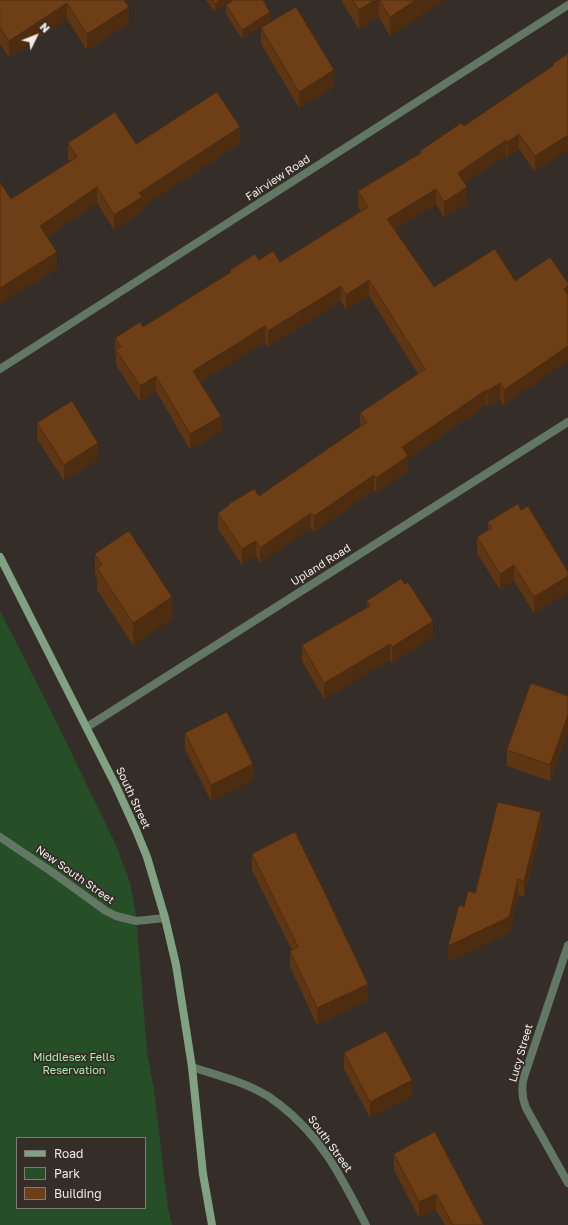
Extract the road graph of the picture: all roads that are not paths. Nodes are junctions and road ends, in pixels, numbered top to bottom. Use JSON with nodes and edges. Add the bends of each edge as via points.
{"nodes":[{"id":1,"x":568,"y":5,"type":"edge"},
{"id":2,"x":0,"y":369,"type":"edge"},
{"id":3,"x":568,"y":422,"type":"edge"},
{"id":4,"x":0,"y":557,"type":"edge"},
{"id":5,"x":87,"y":727,"type":"junction"},
{"id":6,"x":0,"y":837,"type":"edge"},
{"id":7,"x":165,"y":918,"type":"junction"},
{"id":8,"x":568,"y":945,"type":"edge"},
{"id":9,"x":192,"y":1067,"type":"junction"},
{"id":10,"x":568,"y":1183,"type":"edge"},
{"id":11,"x":212,"y":1225,"type":"edge"},
{"id":12,"x":366,"y":1225,"type":"edge"}],
"edges":[{"from":1,"to":2,"type":"street","name":"Fairview Road"},
{"from":3,"to":5,"type":"street","name":"Upland Road"},
{"from":4,"to":5,"type":"main road","name":"South Street"},
{"from":5,"to":7,"type":"main road","name":"South Street","via":[[147,856]]},
{"from":6,"to":7,"type":"street","name":"New South Street","via":[[106,912],[136,921]]},
{"from":7,"to":9,"type":"main road","name":"South Street","via":[[176,965]]},
{"from":8,"to":10,"type":"street","name":"Lucy Street","via":[[524,1077],[522,1090],[526,1108]]},
{"from":9,"to":11,"type":"main road","name":"South Street","via":[[203,1174]]},
{"from":9,"to":12,"type":"street","name":"South Street","via":[[234,1080],[265,1094],[294,1116],[307,1129],[338,1171]]}]}
